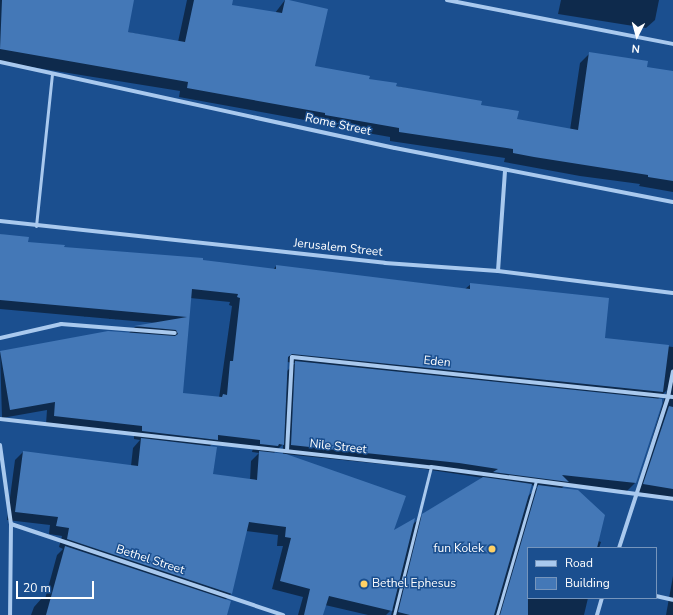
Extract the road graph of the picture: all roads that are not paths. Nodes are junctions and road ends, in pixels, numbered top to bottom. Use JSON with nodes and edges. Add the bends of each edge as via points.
{"nodes":[{"id":1,"x":447,"y":0,"type":"edge"},
{"id":2,"x":673,"y":44,"type":"edge"},
{"id":3,"x":0,"y":62,"type":"edge"},
{"id":4,"x":52,"y":74,"type":"junction"},
{"id":5,"x":505,"y":170,"type":"junction"},
{"id":6,"x":673,"y":202,"type":"edge"},
{"id":7,"x":0,"y":221,"type":"edge"},
{"id":8,"x":36,"y":226,"type":"junction"},
{"id":9,"x":498,"y":271,"type":"junction"},
{"id":10,"x":673,"y":293,"type":"edge"},
{"id":11,"x":175,"y":333,"type":"dead end"},
{"id":12,"x":0,"y":338,"type":"edge"},
{"id":13,"x":673,"y":371,"type":"edge"},
{"id":14,"x":668,"y":396,"type":"junction"},
{"id":15,"x":673,"y":397,"type":"edge"},
{"id":16,"x":0,"y":419,"type":"edge"},
{"id":17,"x":0,"y":445,"type":"edge"},
{"id":18,"x":287,"y":451,"type":"junction"},
{"id":19,"x":431,"y":467,"type":"junction"},
{"id":20,"x":536,"y":482,"type":"junction"},
{"id":21,"x":638,"y":493,"type":"junction"},
{"id":22,"x":673,"y":499,"type":"edge"},
{"id":23,"x":11,"y":524,"type":"junction"},
{"id":24,"x":619,"y":547,"type":"edge"},
{"id":25,"x":657,"y":596,"type":"edge"},
{"id":26,"x":602,"y":599,"type":"edge"},
{"id":27,"x":673,"y":600,"type":"edge"},
{"id":28,"x":10,"y":615,"type":"edge"},
{"id":29,"x":283,"y":615,"type":"edge"},
{"id":30,"x":394,"y":615,"type":"edge"},
{"id":31,"x":496,"y":615,"type":"edge"},
{"id":32,"x":597,"y":615,"type":"edge"}],
"edges":[{"from":1,"to":2,"type":"street"},
{"from":3,"to":4,"type":"street","name":"Rome Street"},
{"from":4,"to":5,"type":"street","name":"Rome Street"},
{"from":4,"to":8,"type":"lane"},
{"from":5,"to":6,"type":"street","name":"Rome Street"},
{"from":5,"to":9,"type":"street"},
{"from":7,"to":8,"type":"street","name":"Jerusalem Street"},
{"from":8,"to":9,"type":"street","name":"Jerusalem Street","via":[[385,263]]},
{"from":9,"to":10,"type":"street","name":"Jerusalem Street"},
{"from":11,"to":12,"type":"street","via":[[61,324]]},
{"from":13,"to":14,"type":"street"},
{"from":14,"to":15,"type":"street","name":"Eden"},
{"from":14,"to":18,"type":"street","name":"Eden","via":[[292,357]]},
{"from":14,"to":21,"type":"street"},
{"from":16,"to":18,"type":"street","name":"Nile Street"},
{"from":17,"to":23,"type":"street"},
{"from":18,"to":19,"type":"street","name":"Nile Street"},
{"from":19,"to":20,"type":"street","name":"Nile Street"},
{"from":19,"to":30,"type":"lane"},
{"from":20,"to":21,"type":"street","name":"Nile Street"},
{"from":20,"to":31,"type":"lane"},
{"from":21,"to":22,"type":"street","name":"Nile Street"},
{"from":21,"to":24,"type":"street"},
{"from":23,"to":28,"type":"street"},
{"from":23,"to":29,"type":"street","name":"Bethel Street"},
{"from":25,"to":27,"type":"street"},
{"from":26,"to":32,"type":"street"}]}
